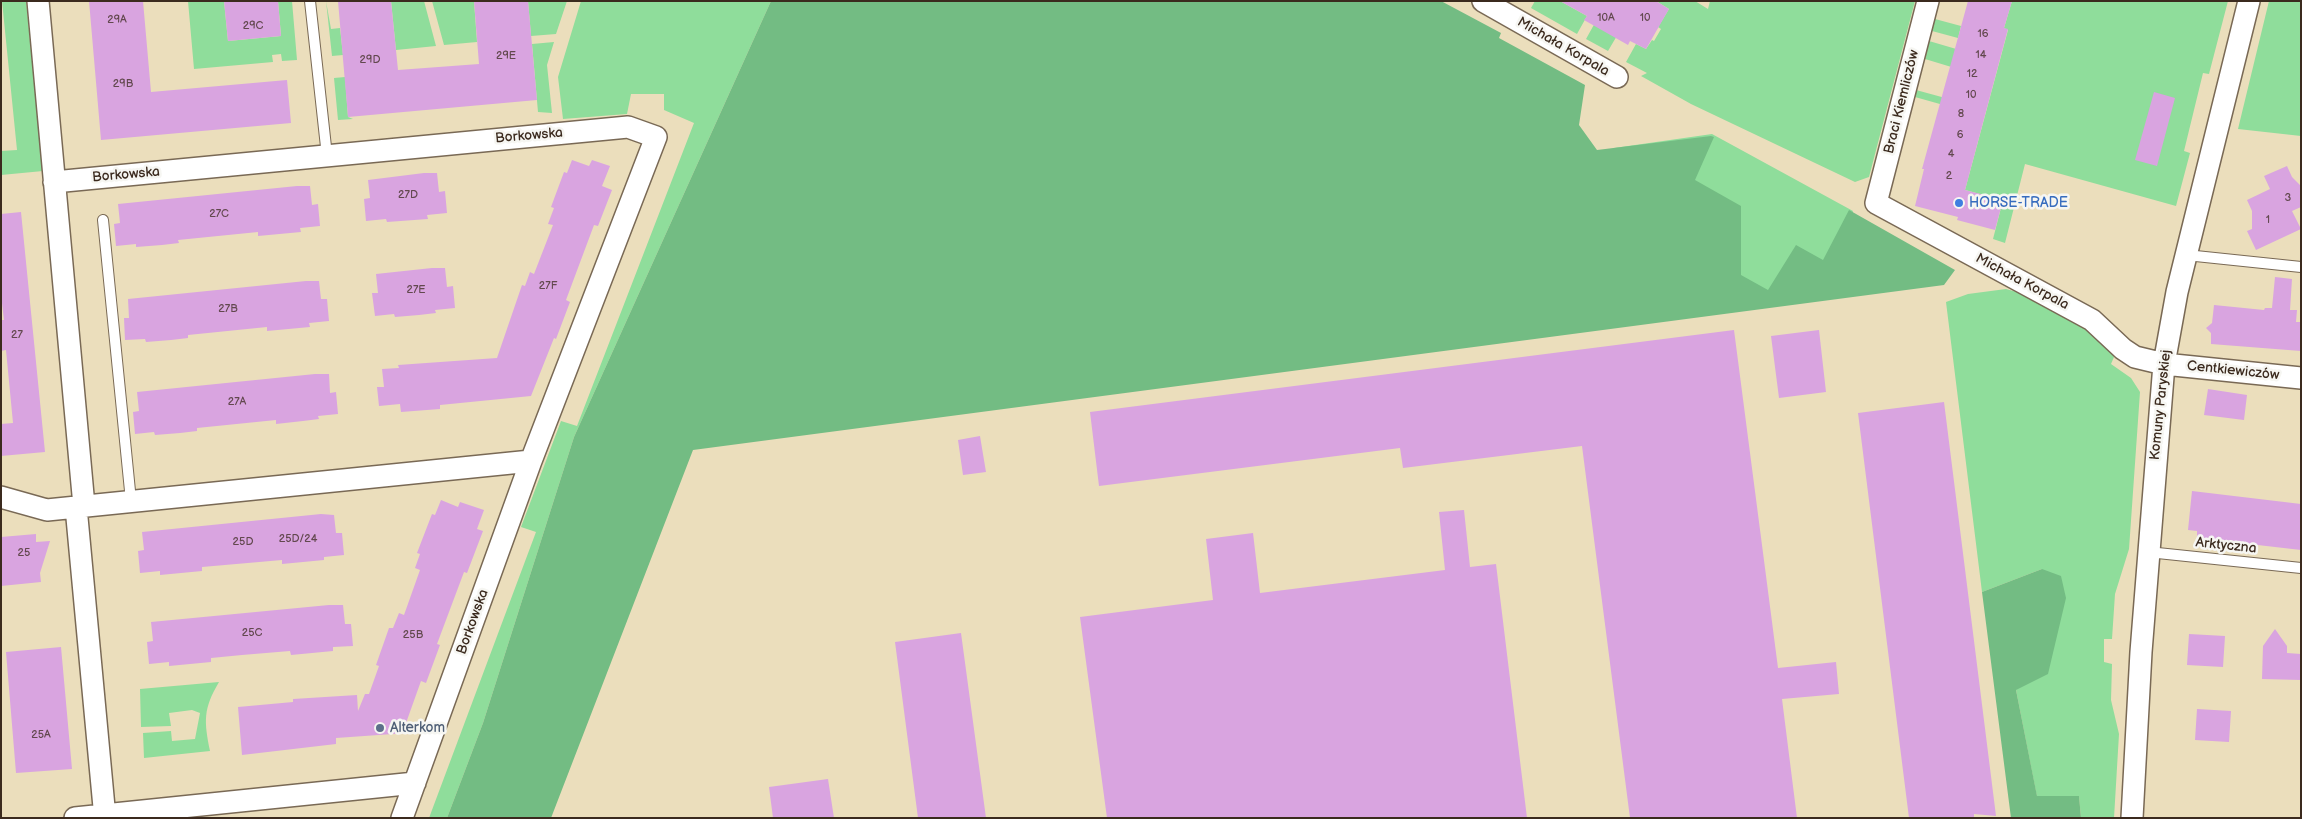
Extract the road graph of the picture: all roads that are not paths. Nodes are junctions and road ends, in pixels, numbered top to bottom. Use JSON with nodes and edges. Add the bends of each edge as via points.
{"nodes":[{"id":1,"x":38,"y":1,"type":"edge"},
{"id":2,"x":310,"y":1,"type":"edge"},
{"id":3,"x":1483,"y":1,"type":"edge"},
{"id":4,"x":1928,"y":1,"type":"edge"},
{"id":5,"x":2249,"y":1,"type":"edge"},
{"id":6,"x":1617,"y":77,"type":"dead end"},
{"id":7,"x":326,"y":156,"type":"junction"},
{"id":8,"x":54,"y":182,"type":"junction"},
{"id":9,"x":1876,"y":203,"type":"joint"},
{"id":10,"x":103,"y":220,"type":"dead end"},
{"id":11,"x":2186,"y":255,"type":"junction"},
{"id":12,"x":2301,"y":267,"type":"edge"},
{"id":13,"x":2164,"y":364,"type":"junction"},
{"id":14,"x":2301,"y":378,"type":"edge"},
{"id":15,"x":531,"y":461,"type":"junction"},
{"id":16,"x":1,"y":497,"type":"edge"},
{"id":17,"x":131,"y":501,"type":"junction"},
{"id":18,"x":80,"y":506,"type":"junction"},
{"id":19,"x":2148,"y":552,"type":"junction"},
{"id":20,"x":2301,"y":568,"type":"edge"},
{"id":21,"x":415,"y":783,"type":"junction"},
{"id":22,"x":105,"y":817,"type":"edge"},
{"id":23,"x":75,"y":818,"type":"edge"},
{"id":24,"x":402,"y":818,"type":"edge"},
{"id":25,"x":2132,"y":818,"type":"edge"}],
"edges":[{"from":1,"to":8,"type":"street"},
{"from":2,"to":7,"type":"lane"},
{"from":3,"to":6,"type":"street","name":"Michała Korpala"},
{"from":4,"to":9,"type":"street","name":"Braci Kiemliczów"},
{"from":5,"to":11,"type":"street","name":"Komuny Paryskiej"},
{"from":7,"to":8,"type":"street","name":"Borkowska"},
{"from":7,"to":15,"type":"street","name":"Borkowska","via":[[628,127],[656,137]]},
{"from":8,"to":18,"type":"street"},
{"from":9,"to":13,"type":"street","name":"Michała Korpala","via":[[2092,320],[2135,356]]},
{"from":10,"to":17,"type":"lane"},
{"from":11,"to":12,"type":"lane"},
{"from":11,"to":13,"type":"street","name":"Komuny Paryskiej"},
{"from":13,"to":14,"type":"street","name":"Centkiewiczów"},
{"from":13,"to":19,"type":"street","name":"Komuny Paryskiej"},
{"from":15,"to":17,"type":"street"},
{"from":15,"to":21,"type":"street","name":"Borkowska"},
{"from":16,"to":18,"type":"street","via":[[47,510]]},
{"from":17,"to":18,"type":"street"},
{"from":18,"to":22,"type":"street"},
{"from":19,"to":20,"type":"lane","name":"Arktyczna"},
{"from":19,"to":25,"type":"street","name":"Komuny Paryskiej"},
{"from":21,"to":22,"type":"street"},
{"from":21,"to":24,"type":"street","name":"Borkowska"},
{"from":22,"to":23,"type":"street"}]}
